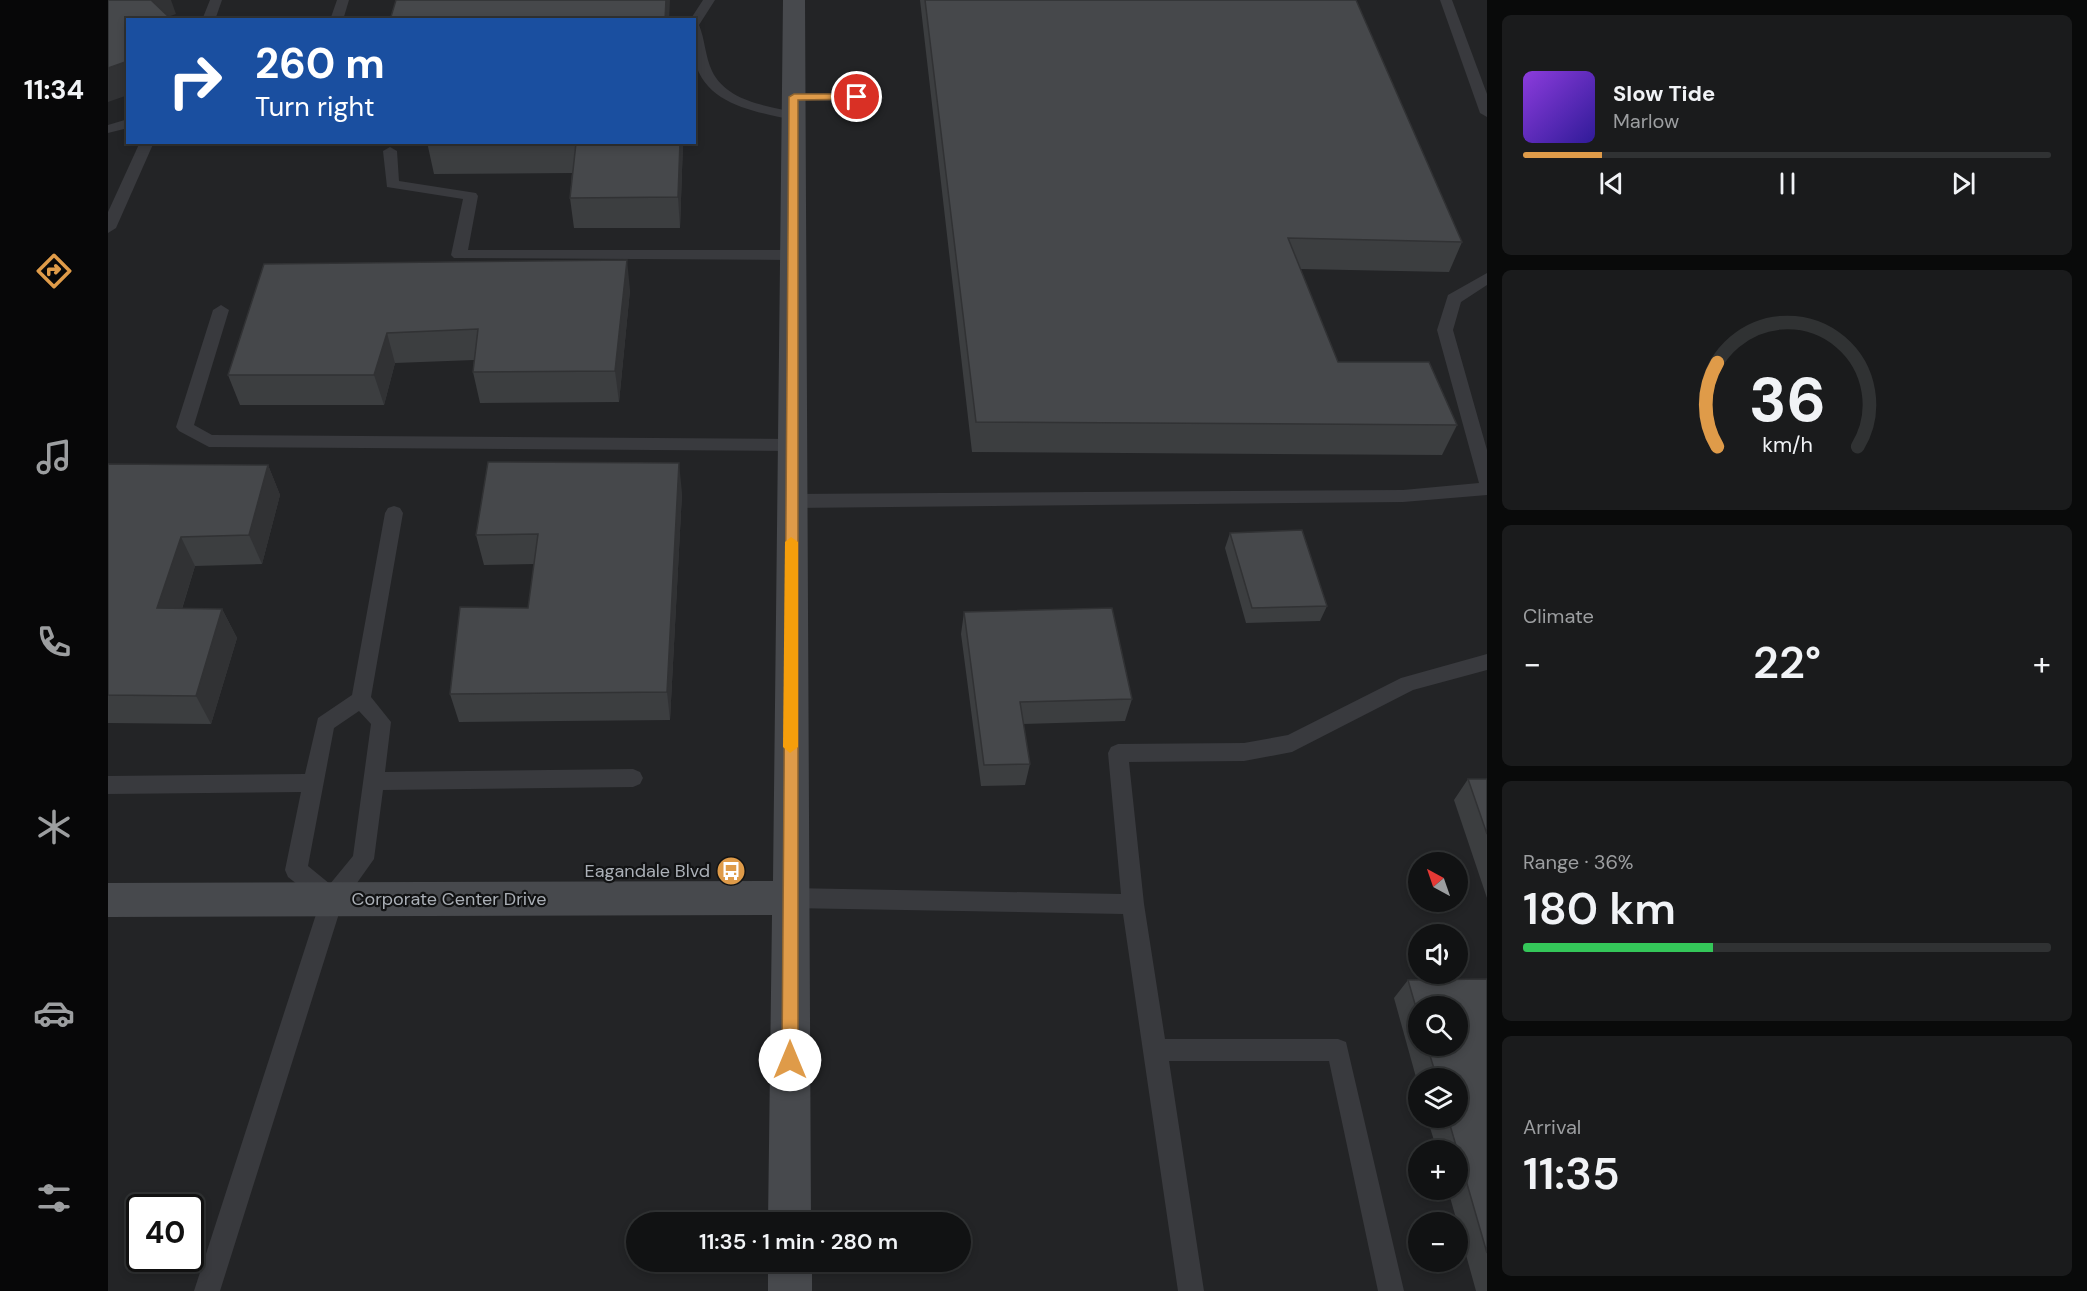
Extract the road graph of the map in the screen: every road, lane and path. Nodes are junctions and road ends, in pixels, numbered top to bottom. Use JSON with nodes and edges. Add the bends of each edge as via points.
{"nodes":[{"id":1,"x":216,"y":0,"type":"edge"},
{"id":2,"x":343,"y":0,"type":"edge"},
{"id":3,"x":709,"y":0,"type":"edge"},
{"id":4,"x":794,"y":0,"type":"edge"},
{"id":5,"x":1446,"y":0,"type":"edge"},
{"id":6,"x":209,"y":18,"type":"edge"},
{"id":7,"x":337,"y":18,"type":"edge"},
{"id":8,"x":696,"y":22,"type":"edge"},
{"id":9,"x":696,"y":38,"type":"edge"},
{"id":10,"x":878,"y":98,"type":"dead end"},
{"id":11,"x":794,"y":106,"type":"junction"},
{"id":12,"x":1487,"y":113,"type":"edge"},
{"id":13,"x":126,"y":124,"type":"edge"},
{"id":14,"x":108,"y":129,"type":"edge"},
{"id":15,"x":146,"y":144,"type":"edge"},
{"id":16,"x":390,"y":151,"type":"dead end"},
{"id":17,"x":108,"y":228,"type":"edge"},
{"id":18,"x":793,"y":255,"type":"junction"},
{"id":19,"x":1487,"y":278,"type":"edge"},
{"id":20,"x":221,"y":310,"type":"dead end"},
{"id":21,"x":792,"y":446,"type":"junction"},
{"id":22,"x":1487,"y":482,"type":"edge"},
{"id":23,"x":1487,"y":489,"type":"edge"},
{"id":24,"x":792,"y":501,"type":"junction"},
{"id":25,"x":394,"y":513,"type":"dead end"},
{"id":26,"x":1487,"y":662,"type":"edge"},
{"id":27,"x":361,"y":699,"type":"junction"},
{"id":28,"x":633,"y":778,"type":"dead end"},
{"id":29,"x":376,"y":781,"type":"junction"},
{"id":30,"x":312,"y":783,"type":"junction"},
{"id":31,"x":108,"y":785,"type":"edge"},
{"id":32,"x":790,"y":898,"type":"junction"},
{"id":33,"x":332,"y":899,"type":"junction"},
{"id":34,"x":108,"y":900,"type":"edge"},
{"id":35,"x":1133,"y":904,"type":"junction"},
{"id":36,"x":1154,"y":1050,"type":"junction"},
{"id":37,"x":790,"y":1212,"type":"edge"},
{"id":38,"x":790,"y":1272,"type":"edge"},
{"id":39,"x":207,"y":1291,"type":"edge"},
{"id":40,"x":790,"y":1291,"type":"edge"},
{"id":41,"x":1191,"y":1291,"type":"edge"},
{"id":42,"x":1391,"y":1291,"type":"edge"}],
"edges":[{"from":1,"to":6,"type":"lane"},
{"from":2,"to":7,"type":"lane"},
{"from":3,"to":8,"type":"lane"},
{"from":4,"to":11,"type":"street"},
{"from":5,"to":12,"type":"lane"},
{"from":9,"to":11,"type":"lane","via":[[709,79],[732,101]]},
{"from":10,"to":11,"type":"lane"},
{"from":11,"to":18,"type":"street"},
{"from":13,"to":14,"type":"lane"},
{"from":15,"to":17,"type":"lane"},
{"from":16,"to":18,"type":"lane","via":[[392,184],[471,196],[459,255]]},
{"from":18,"to":21,"type":"street"},
{"from":19,"to":22,"type":"lane","via":[[1455,299],[1445,330]]},
{"from":20,"to":21,"type":"lane","via":[[185,427],[209,441]]},
{"from":21,"to":24,"type":"street"},
{"from":23,"to":24,"type":"lane","via":[[1403,496]]},
{"from":24,"to":32,"type":"street"},
{"from":25,"to":27,"type":"lane"},
{"from":26,"to":35,"type":"lane","via":[[1408,684],[1292,743],[1244,752],[1118,753]]},
{"from":27,"to":29,"type":"lane","via":[[381,722]]},
{"from":27,"to":30,"type":"lane","via":[[325,724]]},
{"from":28,"to":29,"type":"lane"},
{"from":29,"to":33,"type":"lane","via":[[363,859]]},
{"from":30,"to":31,"type":"lane"},
{"from":30,"to":33,"type":"lane","via":[[296,870]]},
{"from":32,"to":33,"type":"street","name":"Corporate Center Drive"},
{"from":32,"to":35,"type":"lane"},
{"from":32,"to":37,"type":"street"},
{"from":33,"to":34,"type":"street","name":"Corporate Center Drive"},
{"from":33,"to":39,"type":"lane"},
{"from":35,"to":36,"type":"lane"},
{"from":36,"to":41,"type":"lane"},
{"from":36,"to":42,"type":"lane","via":[[1338,1050]]},
{"from":38,"to":40,"type":"street"}]}
